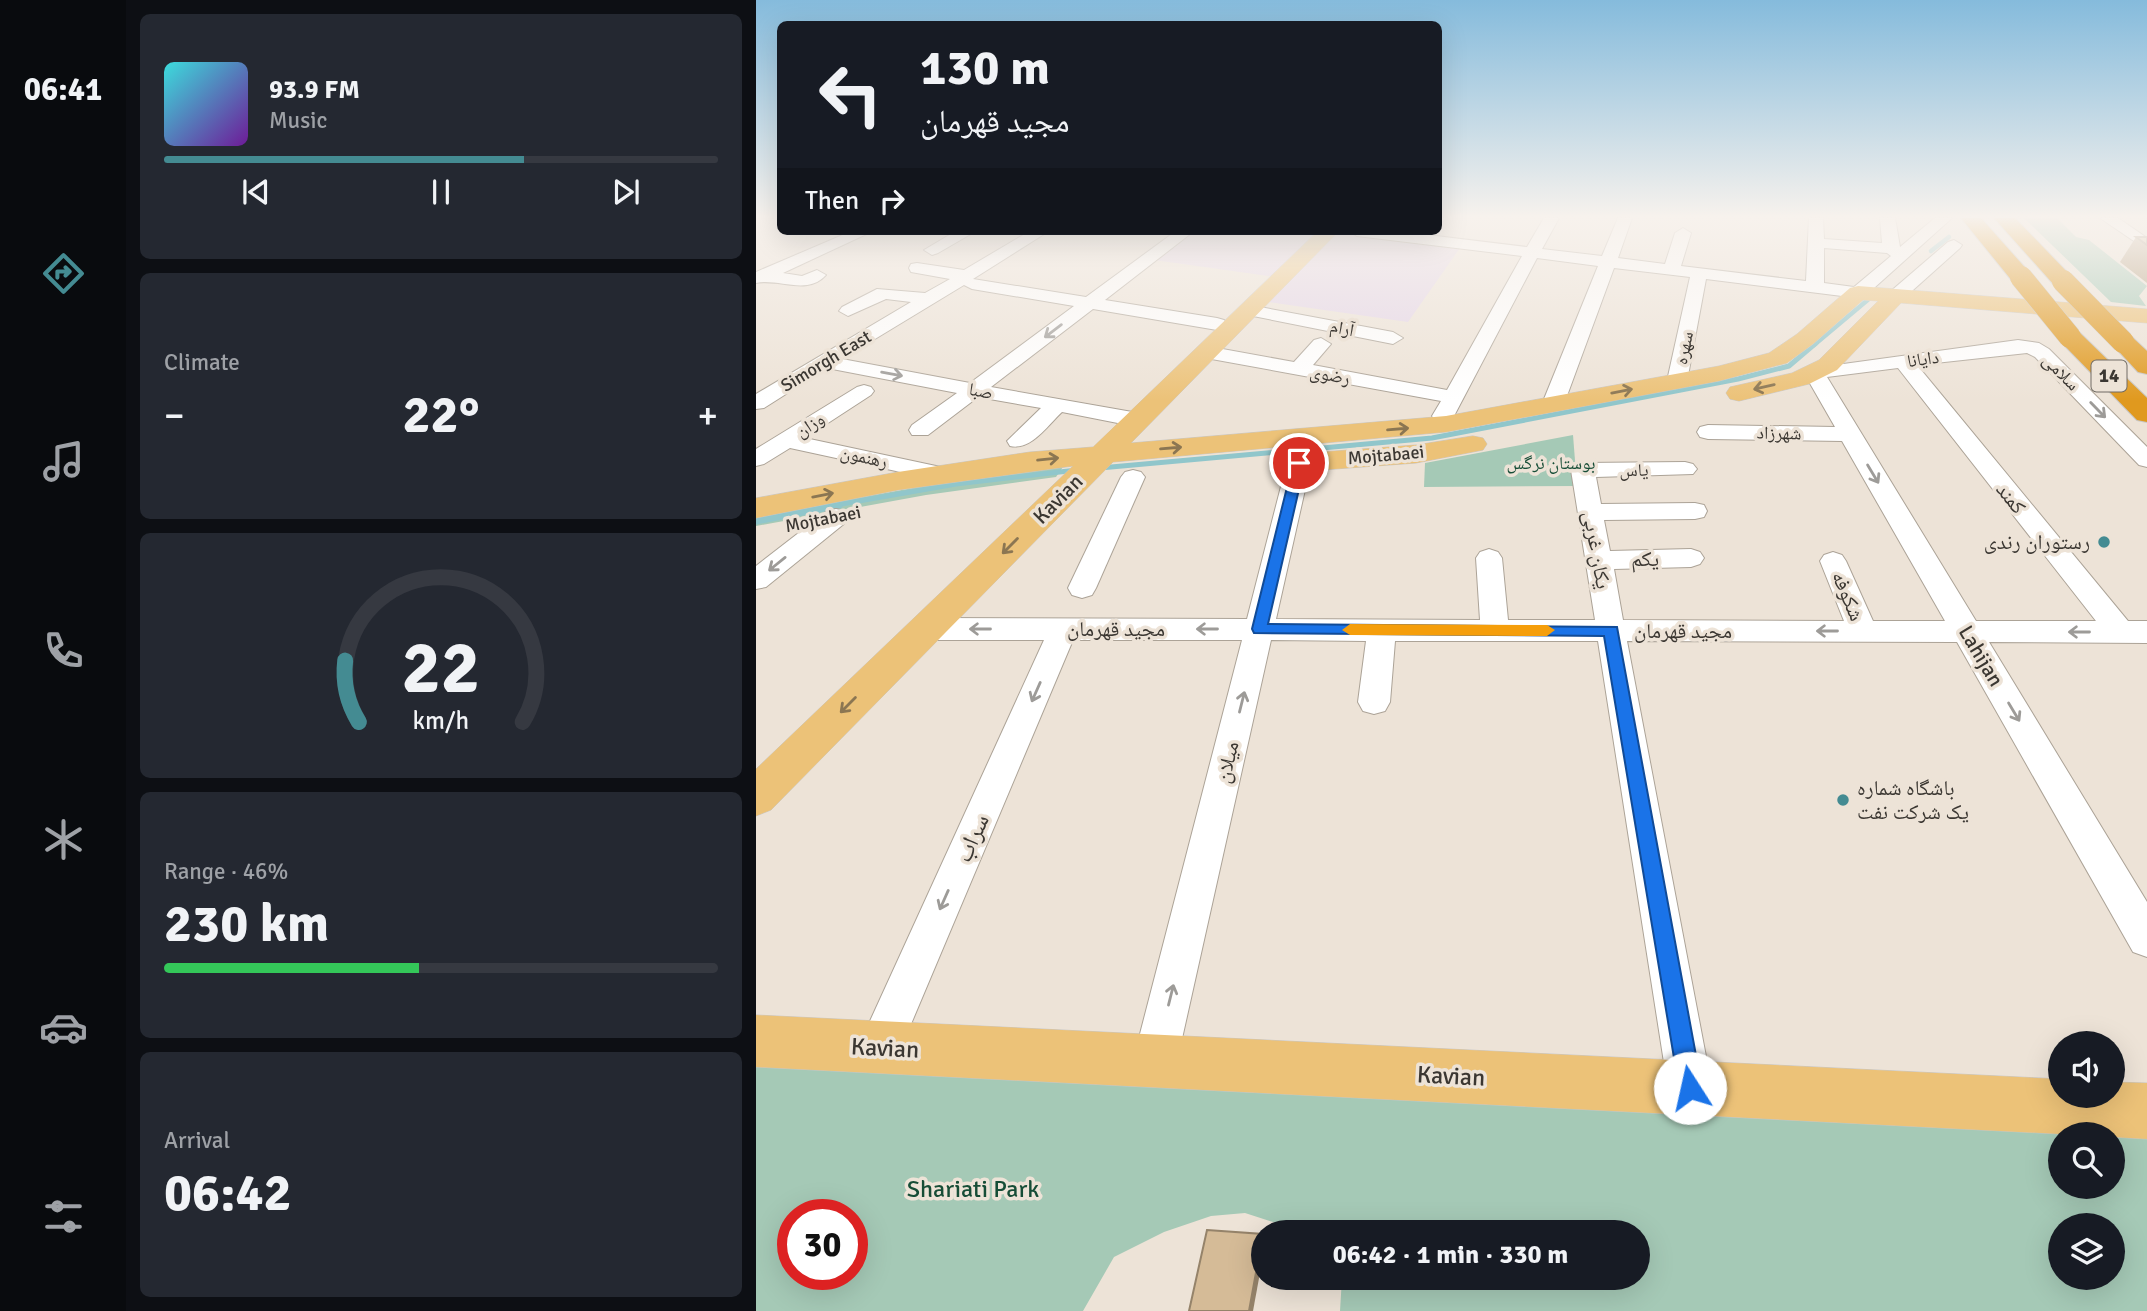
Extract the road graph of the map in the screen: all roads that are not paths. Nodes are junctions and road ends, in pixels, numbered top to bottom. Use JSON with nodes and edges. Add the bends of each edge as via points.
{"nodes":[{"id":1,"x":965,"y":279,"type":"edge"},
{"id":2,"x":1122,"y":279,"type":"edge"},
{"id":3,"x":1280,"y":279,"type":"edge"},
{"id":4,"x":1519,"y":279,"type":"edge"},
{"id":5,"x":1601,"y":279,"type":"edge"},
{"id":6,"x":1698,"y":279,"type":"edge"},
{"id":7,"x":1747,"y":279,"type":"edge"},
{"id":8,"x":1815,"y":279,"type":"edge"},
{"id":9,"x":1871,"y":279,"type":"edge"},
{"id":10,"x":1915,"y":279,"type":"edge"},
{"id":11,"x":2023,"y":279,"type":"edge"},
{"id":12,"x":2061,"y":279,"type":"edge"},
{"id":13,"x":969,"y":280,"type":"junction"},
{"id":14,"x":1815,"y":288,"type":"junction"},
{"id":15,"x":1858,"y":293,"type":"junction"},
{"id":16,"x":1897,"y":295,"type":"junction"},
{"id":17,"x":928,"y":299,"type":"junction"},
{"id":18,"x":1090,"y":303,"type":"junction"},
{"id":19,"x":1249,"y":310,"type":"junction"},
{"id":20,"x":848,"y":311,"type":"dead end"},
{"id":21,"x":2143,"y":316,"type":"edge"},
{"id":22,"x":1217,"y":324,"type":"dead end"},
{"id":23,"x":1393,"y":338,"type":"dead end"},
{"id":24,"x":1321,"y":344,"type":"dead end"},
{"id":25,"x":2032,"y":347,"type":"joint"},
{"id":26,"x":1206,"y":352,"type":"junction"},
{"id":27,"x":824,"y":362,"type":"junction"},
{"id":28,"x":1904,"y":362,"type":"junction"},
{"id":29,"x":2147,"y":366,"type":"edge"},
{"id":30,"x":1299,"y":369,"type":"junction"},
{"id":31,"x":1814,"y":373,"type":"junction"},
{"id":32,"x":1678,"y":381,"type":"junction"},
{"id":33,"x":974,"y":390,"type":"junction"},
{"id":34,"x":864,"y":391,"type":"dead end"},
{"id":35,"x":1453,"y":397,"type":"junction"},
{"id":36,"x":756,"y":403,"type":"edge"},
{"id":37,"x":1553,"y":404,"type":"junction"},
{"id":38,"x":1058,"y":405,"type":"junction"},
{"id":39,"x":2147,"y":414,"type":"edge"},
{"id":40,"x":1138,"y":420,"type":"junction"},
{"id":41,"x":1437,"y":425,"type":"junction"},
{"id":42,"x":920,"y":430,"type":"dead end"},
{"id":43,"x":1708,"y":432,"type":"dead end"},
{"id":44,"x":1850,"y":434,"type":"junction"},
{"id":45,"x":785,"y":440,"type":"junction"},
{"id":46,"x":1018,"y":441,"type":"dead end"},
{"id":47,"x":1103,"y":453,"type":"junction"},
{"id":48,"x":756,"y":459,"type":"edge"},
{"id":49,"x":2147,"y":460,"type":"edge"},
{"id":50,"x":1299,"y":463,"type":"junction"},
{"id":51,"x":1685,"y":469,"type":"dead end"},
{"id":52,"x":1583,"y":470,"type":"joint"},
{"id":53,"x":942,"y":474,"type":"junction"},
{"id":54,"x":1133,"y":477,"type":"junction"},
{"id":55,"x":1076,"y":481,"type":"junction"},
{"id":56,"x":756,"y":508,"type":"edge"},
{"id":57,"x":1591,"y":512,"type":"junction"},
{"id":58,"x":1695,"y":512,"type":"dead end"},
{"id":59,"x":836,"y":517,"type":"junction"},
{"id":60,"x":756,"y":532,"type":"edge"},
{"id":61,"x":1489,"y":558,"type":"dead end"},
{"id":62,"x":1691,"y":558,"type":"dead end"},
{"id":63,"x":1599,"y":560,"type":"junction"},
{"id":64,"x":1833,"y":561,"type":"dead end"},
{"id":65,"x":756,"y":580,"type":"edge"},
{"id":66,"x":1082,"y":587,"type":"dead end"},
{"id":67,"x":926,"y":629,"type":"junction"},
{"id":68,"x":1063,"y":629,"type":"junction"},
{"id":69,"x":1259,"y":629,"type":"junction"},
{"id":70,"x":1382,"y":630,"type":"junction"},
{"id":71,"x":1495,"y":630,"type":"junction"},
{"id":72,"x":1611,"y":631,"type":"junction"},
{"id":73,"x":1863,"y":631,"type":"junction"},
{"id":74,"x":1966,"y":631,"type":"junction"},
{"id":75,"x":2139,"y":633,"type":"edge"},
{"id":76,"x":1374,"y":702,"type":"dead end"},
{"id":77,"x":756,"y":797,"type":"edge"},
{"id":78,"x":2147,"y":938,"type":"edge"},
{"id":79,"x":756,"y":1041,"type":"edge"},
{"id":80,"x":880,"y":1047,"type":"junction"},
{"id":81,"x":1155,"y":1061,"type":"junction"},
{"id":82,"x":1690,"y":1088,"type":"junction"},
{"id":83,"x":2147,"y":1111,"type":"edge"}],
"edges":[{"from":1,"to":13,"type":"street"},
{"from":2,"to":18,"type":"street"},
{"from":3,"to":19,"type":"main road","name":"Kavian"},
{"from":4,"to":35,"type":"street"},
{"from":5,"to":37,"type":"street"},
{"from":6,"to":32,"type":"street","name":"سهره"},
{"from":7,"to":14,"type":"street"},
{"from":8,"to":14,"type":"street"},
{"from":9,"to":15,"type":"street"},
{"from":10,"to":16,"type":"street"},
{"from":11,"to":39,"type":"highway","number":"14","bridge":true,"via":[[2070,337]]},
{"from":12,"to":29,"type":"highway","number":"14","bridge":true},
{"from":13,"to":17,"type":"street","name":"Simorgh East"},
{"from":13,"to":18,"type":"street"},
{"from":14,"to":15,"type":"street"},
{"from":15,"to":16,"type":"main road"},
{"from":15,"to":32,"type":"main road","name":"Mojtabaei","via":[[1778,358]]},
{"from":16,"to":21,"type":"main road"},
{"from":16,"to":31,"type":"main road","name":"Mojtabaei","via":[[1837,357]]},
{"from":17,"to":20,"type":"street","via":[[883,293]]},
{"from":17,"to":27,"type":"street","name":"Simorgh East"},
{"from":18,"to":22,"type":"street"},
{"from":18,"to":33,"type":"street","one_way":true},
{"from":19,"to":23,"type":"street","name":"آرام"},
{"from":19,"to":26,"type":"main road","name":"Kavian"},
{"from":24,"to":30,"type":"street"},
{"from":25,"to":28,"type":"street","name":"دایانا"},
{"from":25,"to":49,"type":"street","name":"سلامی","one_way":true},
{"from":26,"to":30,"type":"street","name":"رضوی"},
{"from":26,"to":40,"type":"main road","name":"Kavian"},
{"from":27,"to":33,"type":"street","name":"صبا","one_way":true},
{"from":27,"to":36,"type":"street","name":"Simorgh East"},
{"from":28,"to":31,"type":"street","name":"دایانا"},
{"from":28,"to":75,"type":"street","name":"کمند"},
{"from":30,"to":35,"type":"street","name":"رضوی"},
{"from":31,"to":44,"type":"street","name":"Lahijan"},
{"from":31,"to":50,"type":"main road","name":"Mojtabaei","one_way":true,"via":[[1735,394],[1440,450]]},
{"from":37,"to":32,"type":"main road","name":"Mojtabaei","one_way":true},
{"from":33,"to":38,"type":"street","name":"صبا"},
{"from":33,"to":42,"type":"street"},
{"from":34,"to":45,"type":"street","name":"وزان"},
{"from":35,"to":41,"type":"street"},
{"from":37,"to":41,"type":"main road","name":"Mojtabaei"},
{"from":38,"to":40,"type":"street","name":"صبا"},
{"from":38,"to":46,"type":"street"},
{"from":40,"to":47,"type":"main road","name":"Kavian"},
{"from":47,"to":41,"type":"main road","name":"Mojtabaei","one_way":true},
{"from":43,"to":44,"type":"street","name":"شهرزاد"},
{"from":44,"to":74,"type":"street","name":"Lahijan","one_way":true},
{"from":45,"to":48,"type":"street","name":"وزان"},
{"from":45,"to":53,"type":"street","name":"رهنمون"},
{"from":53,"to":47,"type":"main road","name":"Mojtabaei","one_way":true},
{"from":47,"to":55,"type":"main road","name":"Kavian"},
{"from":50,"to":54,"type":"main road","name":"Mojtabaei"},
{"from":50,"to":69,"type":"street","name":"میلان"},
{"from":51,"to":52,"type":"street","name":"یاس"},
{"from":52,"to":57,"type":"street","name":"یکان غربی"},
{"from":56,"to":53,"type":"main road","name":"Mojtabaei","one_way":true},
{"from":54,"to":55,"type":"main road","name":"Mojtabaei"},
{"from":54,"to":66,"type":"street"},
{"from":55,"to":59,"type":"main road","name":"Mojtabaei","via":[[991,490]]},
{"from":55,"to":67,"type":"main road","name":"Kavian","one_way":true},
{"from":57,"to":58,"type":"street"},
{"from":57,"to":63,"type":"street","name":"یکان غربی"},
{"from":59,"to":60,"type":"main road","name":"Mojtabaei"},
{"from":59,"to":65,"type":"street","one_way":true},
{"from":61,"to":71,"type":"street"},
{"from":62,"to":63,"type":"street","name":"یکم"},
{"from":63,"to":72,"type":"street","name":"یکان غربی"},
{"from":64,"to":73,"type":"street","name":"شکوفه"},
{"from":68,"to":67,"type":"street","name":"مجید قهرمان","one_way":true},
{"from":67,"to":77,"type":"main road","name":"Kavian","one_way":true},
{"from":69,"to":68,"type":"street","name":"مجید قهرمان","one_way":true},
{"from":68,"to":80,"type":"street","name":"سراب","one_way":true},
{"from":69,"to":70,"type":"street","name":"مجید قهرمان"},
{"from":81,"to":69,"type":"street","name":"میلان","one_way":true},
{"from":70,"to":71,"type":"street","name":"مجید قهرمان"},
{"from":70,"to":76,"type":"street"},
{"from":71,"to":72,"type":"street","name":"مجید قهرمان"},
{"from":73,"to":72,"type":"street","name":"مجید قهرمان","one_way":true},
{"from":72,"to":82,"type":"street","name":"یکان غربی"},
{"from":73,"to":74,"type":"street","name":"مجید قهرمان"},
{"from":75,"to":74,"type":"street","name":"مجید قهرمان","one_way":true},
{"from":74,"to":78,"type":"street","name":"Lahijan","one_way":true},
{"from":79,"to":80,"type":"main road","name":"Kavian"},
{"from":80,"to":81,"type":"main road","name":"Kavian"},
{"from":81,"to":82,"type":"main road","name":"Kavian"},
{"from":82,"to":83,"type":"main road","name":"Kavian"}]}
